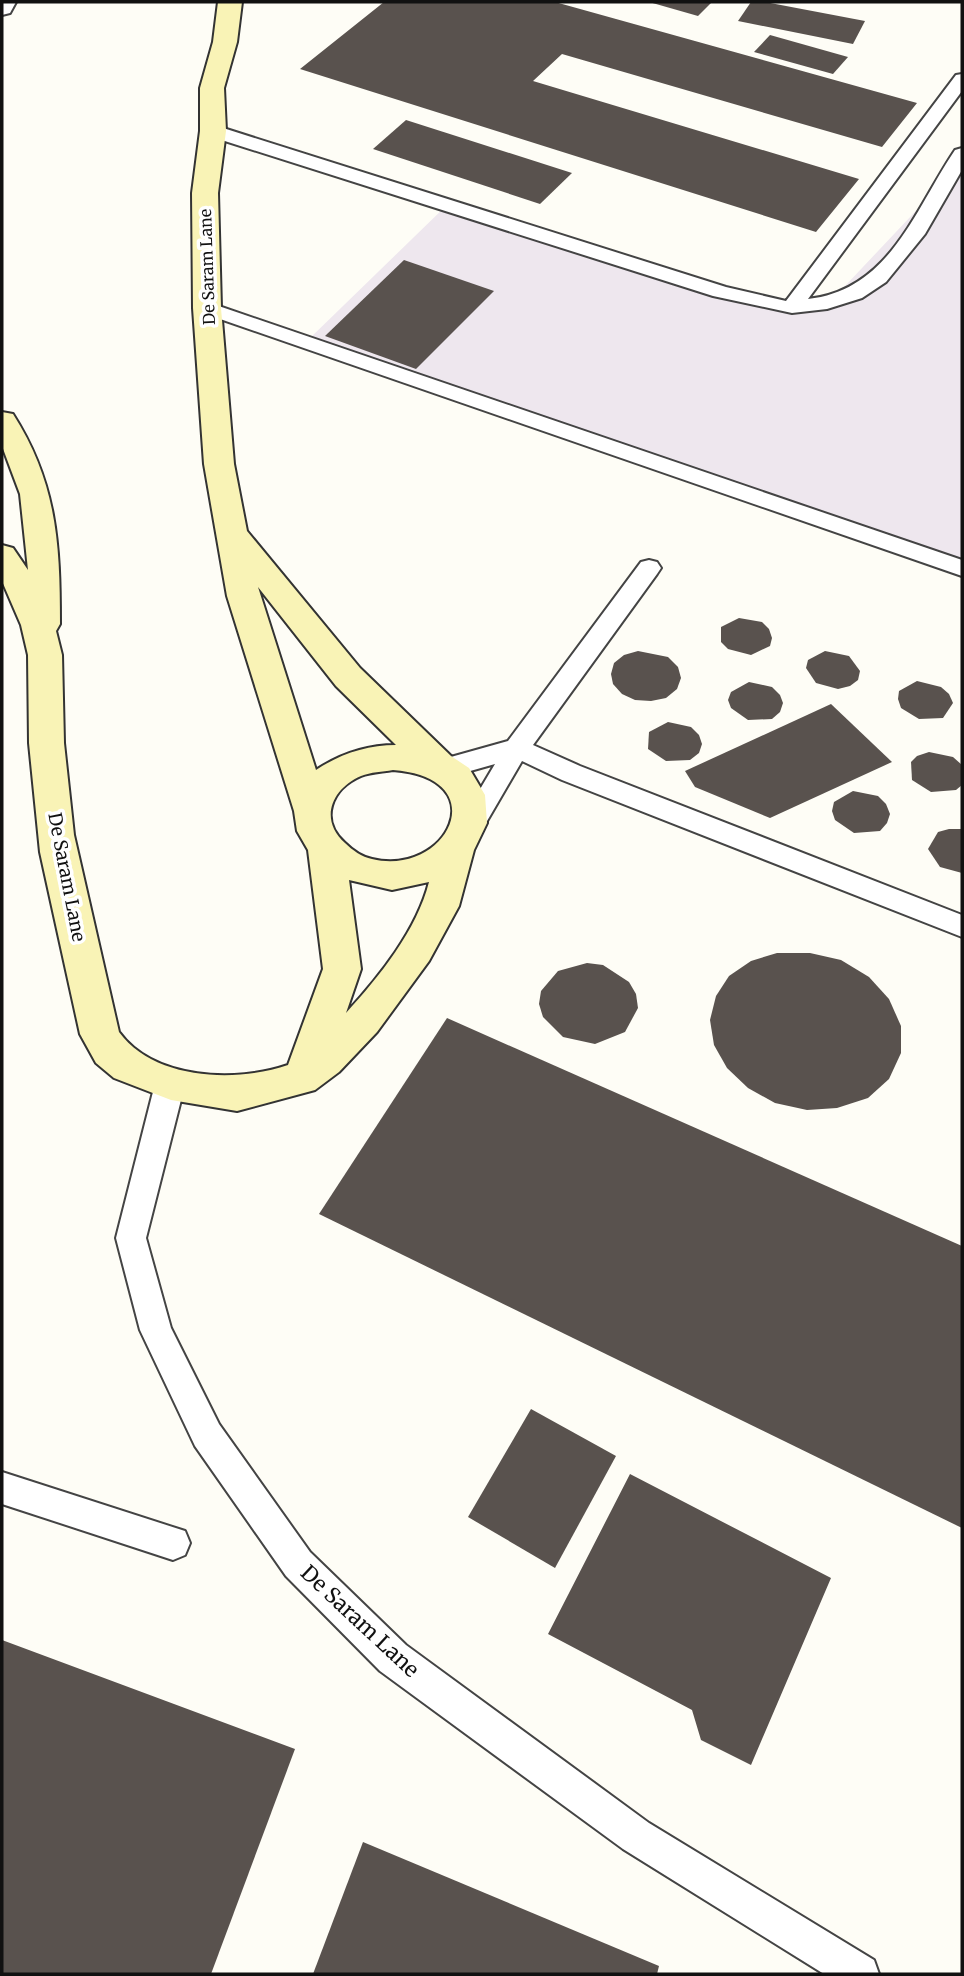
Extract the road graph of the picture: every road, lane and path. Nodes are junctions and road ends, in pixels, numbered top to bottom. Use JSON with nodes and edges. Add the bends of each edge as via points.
{"nodes":[{"id":1,"x":4,"y":2,"type":"edge"},
{"id":2,"x":230,"y":2,"type":"edge"},
{"id":3,"x":2,"y":8,"type":"edge"},
{"id":4,"x":962,"y":79,"type":"edge"},
{"id":5,"x":213,"y":131,"type":"junction"},
{"id":6,"x":962,"y":154,"type":"edge"},
{"id":7,"x":792,"y":307,"type":"junction"},
{"id":8,"x":207,"y":308,"type":"junction"},
{"id":9,"x":2,"y":421,"type":"edge"},
{"id":10,"x":233,"y":534,"type":"junction"},
{"id":11,"x":2,"y":556,"type":"edge"},
{"id":12,"x":649,"y":568,"type":"dead end"},
{"id":13,"x":962,"y":568,"type":"edge"},
{"id":14,"x":44,"y":647,"type":"junction"},
{"id":15,"x":517,"y":748,"type":"junction"},
{"id":16,"x":442,"y":769,"type":"junction"},
{"id":17,"x":313,"y":811,"type":"junction"},
{"id":18,"x":461,"y":842,"type":"junction"},
{"id":19,"x":326,"y":850,"type":"junction"},
{"id":20,"x":962,"y":926,"type":"edge"},
{"id":21,"x":304,"y":1077,"type":"junction"},
{"id":22,"x":170,"y":1084,"type":"junction"},
{"id":23,"x":2,"y":1489,"type":"edge"},
{"id":24,"x":173,"y":1543,"type":"dead end"},
{"id":25,"x":860,"y":1974,"type":"edge"}],
"edges":[{"from":1,"to":3,"type":"street"},
{"from":2,"to":5,"type":"street","name":"De Saram Lane","via":[[212,88]]},
{"from":4,"to":7,"type":"lane"},
{"from":5,"to":7,"type":"lane","via":[[720,292]]},
{"from":5,"to":8,"type":"street","name":"De Saram Lane","via":[[205,193]]},
{"from":6,"to":7,"type":"lane","via":[[899,258],[868,288],[829,303]]},
{"from":8,"to":10,"type":"street","name":"De Saram Lane","via":[[219,464]]},
{"from":8,"to":13,"type":"lane"},
{"from":9,"to":14,"type":"street","via":[[21,453],[42,516]]},
{"from":10,"to":16,"type":"street","via":[[348,677]]},
{"from":10,"to":17,"type":"street","name":"De Saram Lane","via":[[243,596],[261,660]]},
{"from":11,"to":14,"type":"street","name":"De Saram Lane","via":[[21,587]]},
{"from":12,"to":15,"type":"lane"},
{"from":14,"to":22,"type":"street","name":"De Saram Lane","via":[[56,837],[95,1017],[107,1048],[131,1069]]},
{"from":15,"to":16,"type":"lane"},
{"from":15,"to":18,"type":"lane"},
{"from":15,"to":20,"type":"lane"},
{"from":16,"to":17,"type":"street","via":[[404,755],[362,760],[328,780]]},
{"from":16,"to":18,"type":"street","via":[[468,798],[471,817]]},
{"from":17,"to":19,"type":"street","via":[[314,831]]},
{"from":18,"to":19,"type":"street","via":[[439,862],[391,876],[343,864]]},
{"from":18,"to":21,"type":"street","via":[[440,905],[401,970],[357,1028]]},
{"from":19,"to":21,"type":"street","via":[[342,969]]},
{"from":21,"to":22,"type":"street","name":"De Saram Lane","via":[[234,1094]]},
{"from":22,"to":25,"type":"lane","name":"De Saram Lane","via":[[131,1238],[156,1330],[207,1435],[298,1564],[393,1658],[636,1836]]},
{"from":23,"to":24,"type":"lane"}]}
